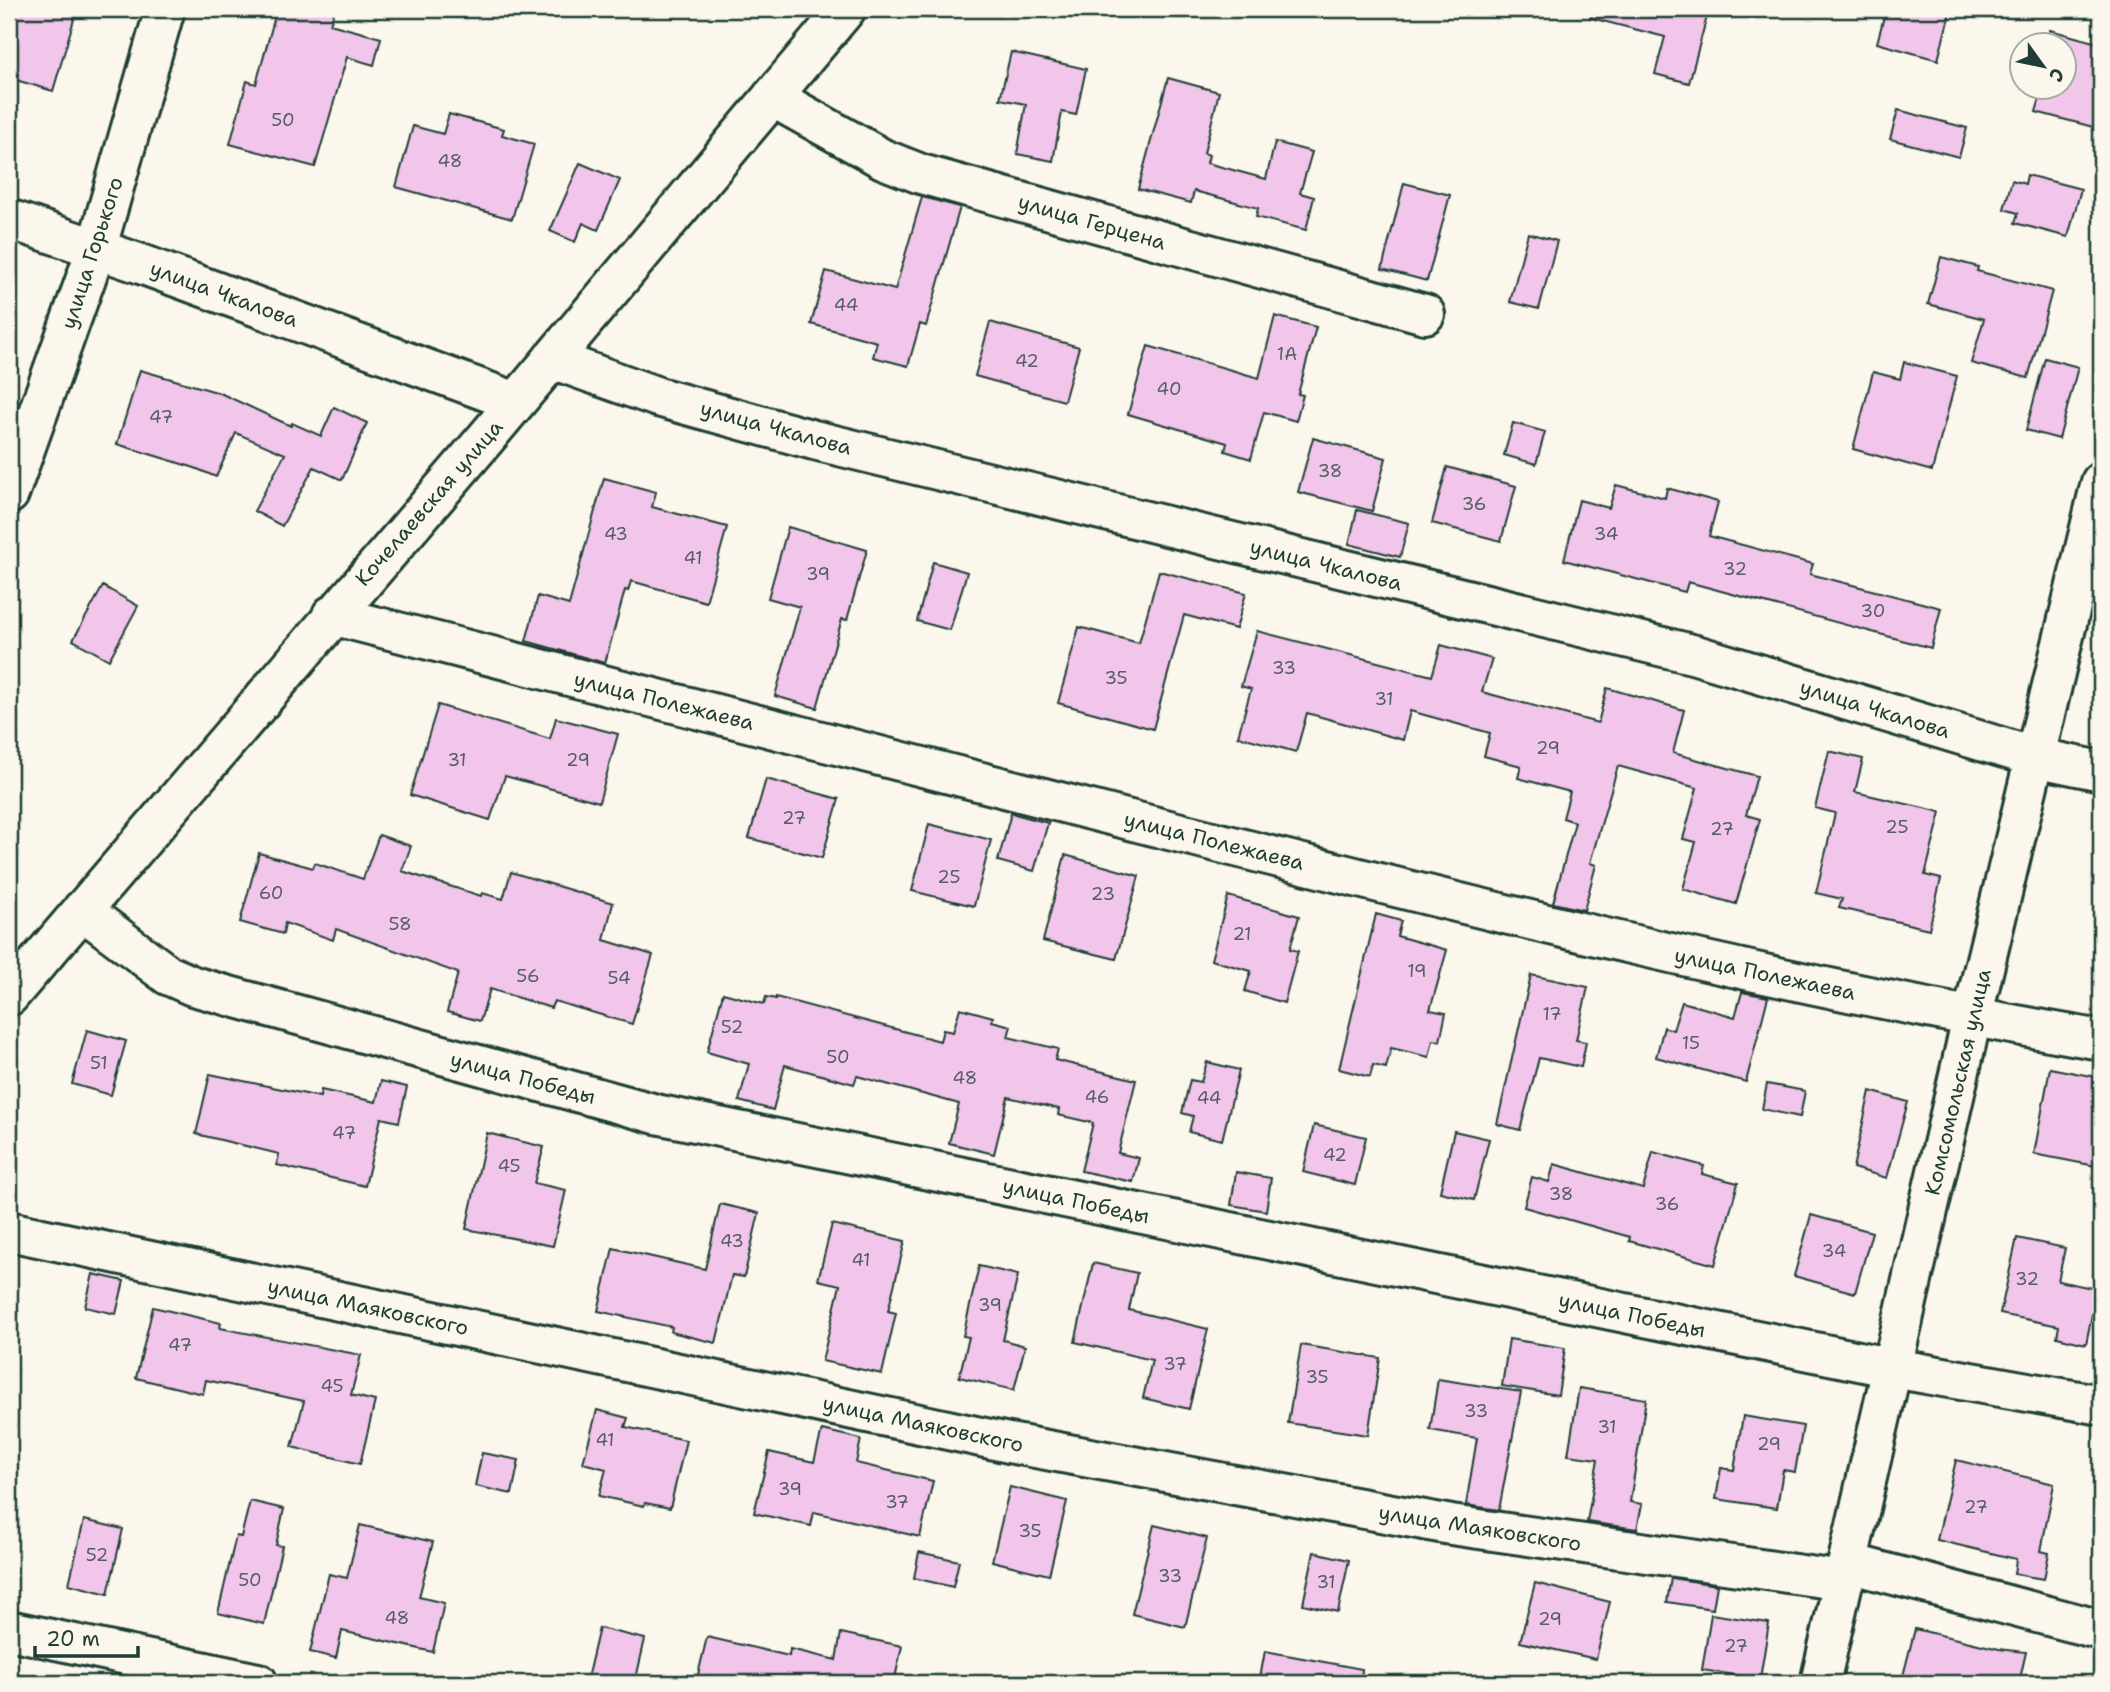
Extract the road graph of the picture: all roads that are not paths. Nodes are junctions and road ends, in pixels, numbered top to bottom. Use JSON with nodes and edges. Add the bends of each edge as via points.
{"nodes":[{"id":1,"x":165,"y":9,"type":"edge"},
{"id":2,"x":846,"y":9,"type":"edge"},
{"id":3,"x":772,"y":97,"type":"junction"},
{"id":4,"x":9,"y":219,"type":"edge"},
{"id":5,"x":96,"y":250,"type":"junction"},
{"id":6,"x":1425,"y":314,"type":"dead end"},
{"id":7,"x":552,"y":359,"type":"junction"},
{"id":8,"x":516,"y":402,"type":"junction"},
{"id":9,"x":2101,"y":482,"type":"edge"},
{"id":10,"x":9,"y":494,"type":"edge"},
{"id":11,"x":332,"y":615,"type":"junction"},
{"id":12,"x":2034,"y":757,"type":"junction"},
{"id":13,"x":2101,"y":771,"type":"edge"},
{"id":14,"x":82,"y":910,"type":"junction"},
{"id":15,"x":9,"y":996,"type":"edge"},
{"id":16,"x":1972,"y":1018,"type":"junction"},
{"id":17,"x":2101,"y":1040,"type":"edge"},
{"id":18,"x":9,"y":1231,"type":"edge"},
{"id":19,"x":1894,"y":1368,"type":"junction"},
{"id":20,"x":2101,"y":1405,"type":"edge"},
{"id":21,"x":1846,"y":1572,"type":"junction"},
{"id":22,"x":9,"y":1630,"type":"edge"},
{"id":23,"x":2101,"y":1630,"type":"edge"},
{"id":24,"x":258,"y":1683,"type":"edge"},
{"id":25,"x":1820,"y":1683,"type":"edge"}],
"edges":[{"from":1,"to":5,"type":"street","name":"улица Горького"},
{"from":2,"to":3,"type":"street","name":"Кочелаевская улица"},
{"from":3,"to":6,"type":"street","name":"улица Герцена","via":[[883,159],[921,174]]},
{"from":3,"to":7,"type":"street","name":"Кочелаевская улица"},
{"from":4,"to":5,"type":"street","name":"улица Чкалова"},
{"from":5,"to":8,"type":"street","name":"улица Чкалова"},
{"from":5,"to":10,"type":"street","name":"улица Горького"},
{"from":7,"to":8,"type":"street","name":"Кочелаевская улица"},
{"from":7,"to":12,"type":"street","name":"улица Чкалова","via":[[659,397],[814,440],[1696,655]]},
{"from":8,"to":11,"type":"street","name":"Кочелаевская улица"},
{"from":9,"to":12,"type":"street","name":"Комсомольская улица"},
{"from":11,"to":14,"type":"street","name":"Кочелаевская улица"},
{"from":11,"to":16,"type":"street","name":"улица Полежаева","via":[[1420,894],[1743,971]]},
{"from":12,"to":13,"type":"street","name":"улица Чкалова"},
{"from":12,"to":16,"type":"street","name":"Комсомольская улица"},
{"from":14,"to":15,"type":"street","name":"Кочелаевская улица"},
{"from":14,"to":19,"type":"street","name":"улица Победы","via":[[168,975],[193,986],[656,1114]]},
{"from":16,"to":17,"type":"street","name":"улица Полежаева"},
{"from":16,"to":19,"type":"street","name":"Комсомольская улица"},
{"from":18,"to":21,"type":"street","name":"улица Маяковского","via":[[1009,1443],[1451,1525]]},
{"from":19,"to":20,"type":"street","name":"улица Победы"},
{"from":19,"to":21,"type":"street","name":"Комсомольская улица"},
{"from":21,"to":23,"type":"street","name":"улица Маяковского"},
{"from":21,"to":25,"type":"street","name":"Комсомольская улица"},
{"from":22,"to":24,"type":"street"}]}
